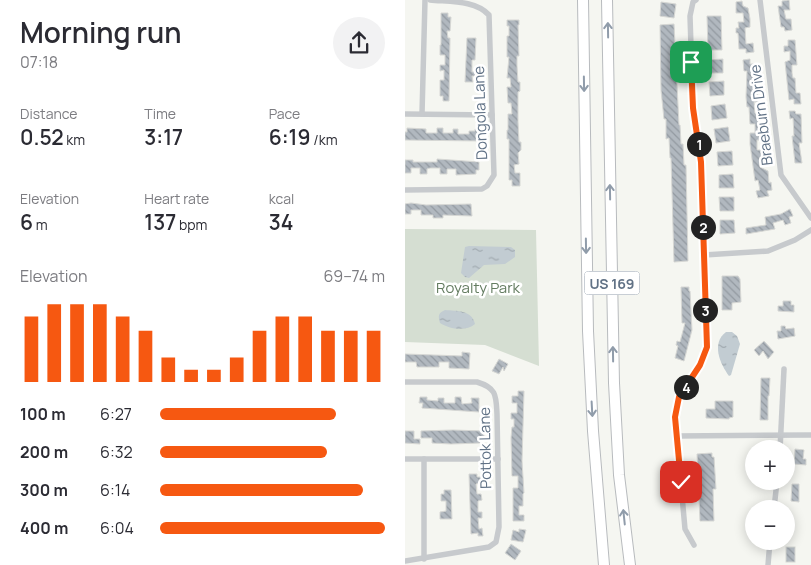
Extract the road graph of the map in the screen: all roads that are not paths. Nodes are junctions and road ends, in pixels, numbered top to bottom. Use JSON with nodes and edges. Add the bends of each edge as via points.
{"nodes":[{"id":1,"x":425,"y":0,"type":"edge"},
{"id":2,"x":430,"y":0,"type":"edge"},
{"id":3,"x":583,"y":0,"type":"edge"},
{"id":4,"x":607,"y":0,"type":"edge"},
{"id":5,"x":760,"y":0,"type":"edge"},
{"id":6,"x":695,"y":1,"type":"edge"},
{"id":7,"x":405,"y":114,"type":"edge"},
{"id":8,"x":422,"y":114,"type":"junction"},
{"id":9,"x":492,"y":115,"type":"junction"},
{"id":10,"x":405,"y":190,"type":"edge"},
{"id":11,"x":811,"y":218,"type":"edge"},
{"id":12,"x":811,"y":230,"type":"edge"},
{"id":13,"x":704,"y":255,"type":"junction"},
{"id":14,"x":784,"y":369,"type":"dead end"},
{"id":15,"x":405,"y":382,"type":"edge"},
{"id":16,"x":782,"y":435,"type":"junction"},
{"id":17,"x":811,"y":435,"type":"edge"},
{"id":18,"x":677,"y":436,"type":"junction"},
{"id":19,"x":781,"y":440,"type":"edge"},
{"id":20,"x":405,"y":459,"type":"edge"},
{"id":21,"x":424,"y":459,"type":"junction"},
{"id":22,"x":498,"y":460,"type":"junction"},
{"id":23,"x":694,"y":545,"type":"dead end"},
{"id":24,"x":769,"y":550,"type":"edge"},
{"id":25,"x":423,"y":559,"type":"junction"},
{"id":26,"x":405,"y":561,"type":"edge"},
{"id":27,"x":604,"y":565,"type":"edge"},
{"id":28,"x":629,"y":565,"type":"edge"},
{"id":29,"x":768,"y":565,"type":"edge"}],
"edges":[{"from":1,"to":8,"type":"street"},
{"from":2,"to":9,"type":"street","name":"Dongola Lane","via":[[475,5],[489,15]]},
{"from":3,"to":27,"type":"highway","number":"US 169","one_way":true,"via":[[588,331],[593,441]]},
{"from":28,"to":4,"type":"highway","number":"US 169","one_way":true,"via":[[619,475],[614,383]]},
{"from":5,"to":11,"type":"street","name":"Braeburn Drive","via":[[781,175]]},
{"from":6,"to":13,"type":"street","via":[[689,16],[693,108],[701,162]]},
{"from":7,"to":8,"type":"street"},
{"from":8,"to":9,"type":"street"},
{"from":9,"to":10,"type":"street","name":"Dongola Lane","via":[[494,175],[487,186],[474,190]]},
{"from":12,"to":13,"type":"street","via":[[768,251]]},
{"from":13,"to":18,"type":"street","via":[[707,347],[700,365],[679,397],[675,417]]},
{"from":14,"to":16,"type":"street"},
{"from":15,"to":22,"type":"street","name":"Pottok Lane","via":[[477,382],[488,385],[496,400]]},
{"from":16,"to":17,"type":"street"},
{"from":16,"to":18,"type":"street"},
{"from":16,"to":19,"type":"street"},
{"from":18,"to":23,"type":"street","via":[[685,529]]},
{"from":20,"to":21,"type":"street"},
{"from":21,"to":22,"type":"street"},
{"from":21,"to":25,"type":"street"},
{"from":22,"to":25,"type":"street","name":"Pottok Lane","via":[[499,527],[496,542],[484,548]]},
{"from":24,"to":29,"type":"street"},
{"from":25,"to":26,"type":"street"}]}
